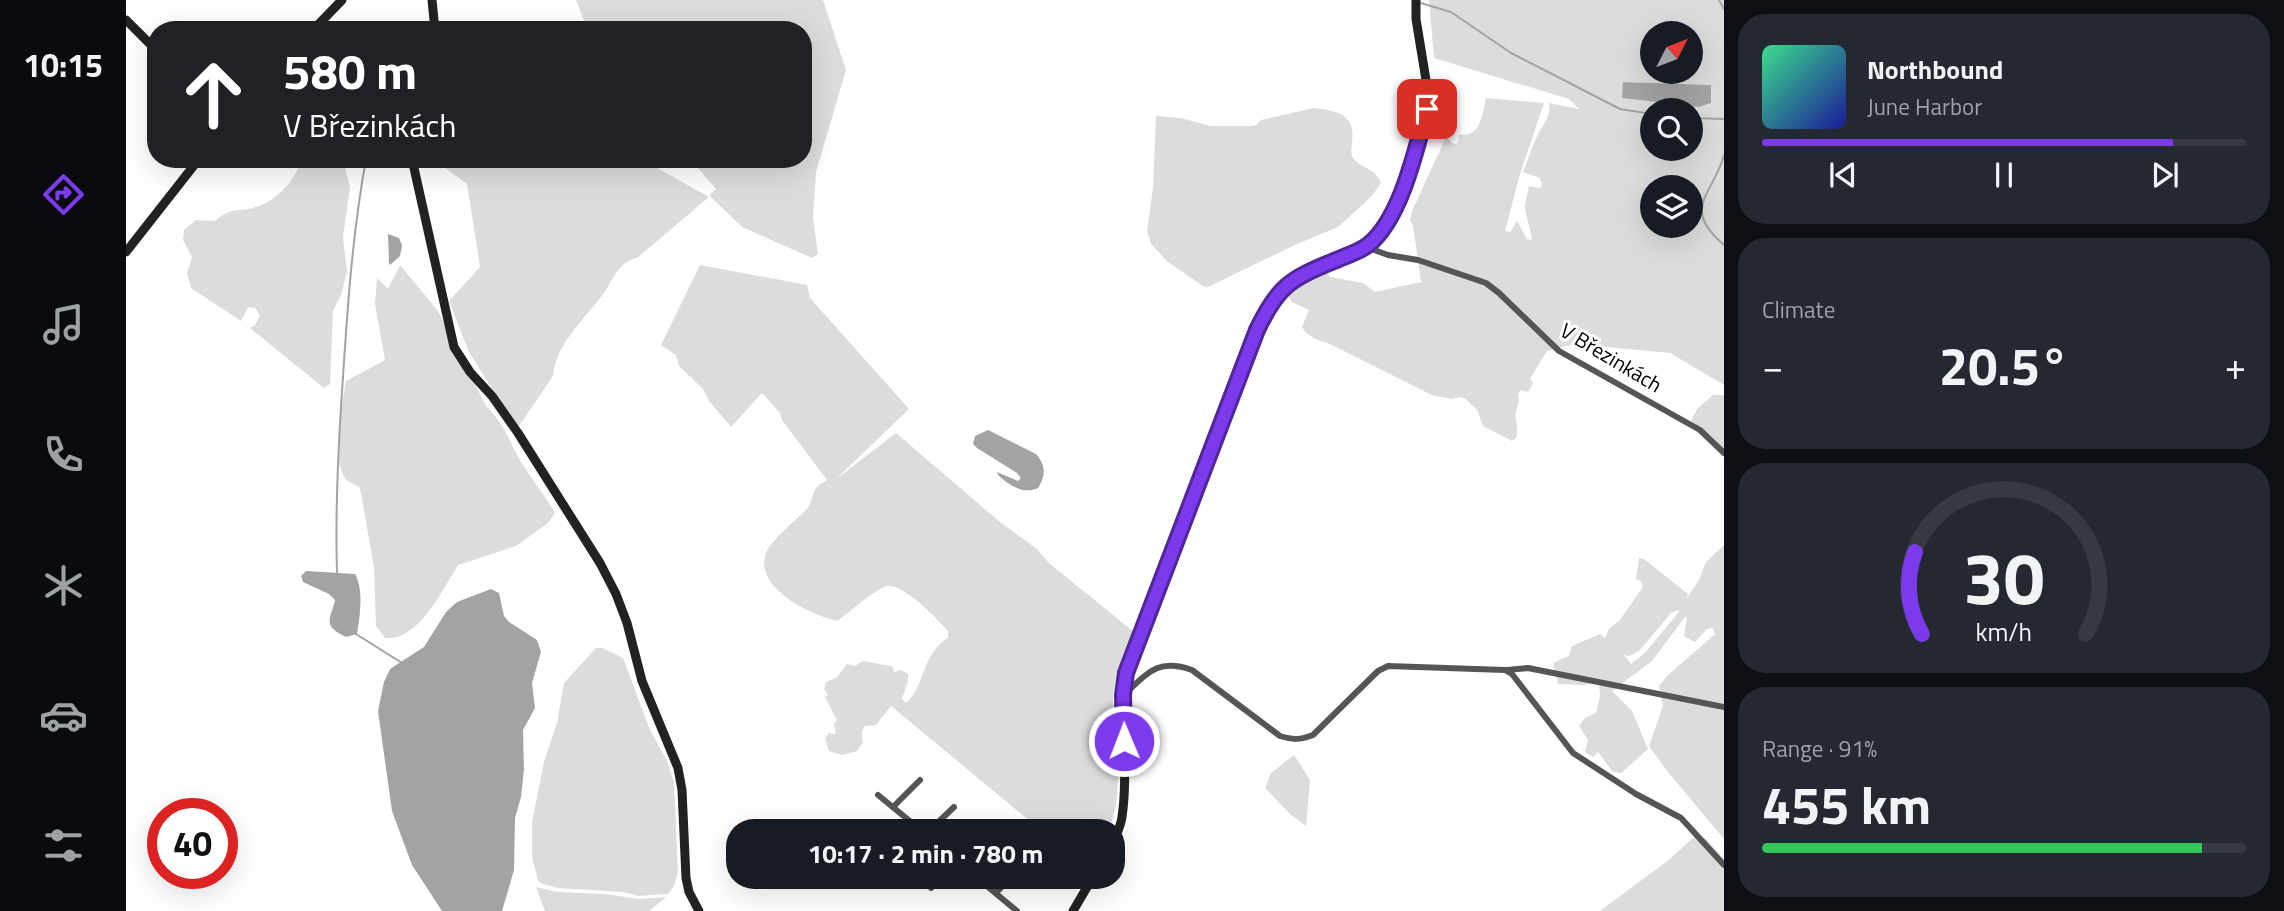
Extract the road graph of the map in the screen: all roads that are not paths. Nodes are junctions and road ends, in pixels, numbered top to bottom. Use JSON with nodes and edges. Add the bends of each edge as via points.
{"nodes":[{"id":1,"x":342,"y":0,"type":"edge"},
{"id":2,"x":432,"y":0,"type":"edge"},
{"id":3,"x":1416,"y":0,"type":"edge"},
{"id":4,"x":126,"y":20,"type":"edge"},
{"id":5,"x":322,"y":21,"type":"edge"},
{"id":6,"x":434,"y":21,"type":"edge"},
{"id":7,"x":147,"y":41,"type":"edge"},
{"id":8,"x":192,"y":168,"type":"edge"},
{"id":9,"x":414,"y":168,"type":"edge"},
{"id":10,"x":1366,"y":247,"type":"junction"},
{"id":11,"x":126,"y":252,"type":"edge"},
{"id":12,"x":1724,"y":453,"type":"edge"},
{"id":13,"x":1505,"y":670,"type":"junction"},
{"id":14,"x":1123,"y":695,"type":"junction"},
{"id":15,"x":1724,"y":707,"type":"edge"},
{"id":16,"x":920,"y":780,"type":"dead end"},
{"id":17,"x":878,"y":795,"type":"dead end"},
{"id":18,"x":893,"y":807,"type":"junction"},
{"id":19,"x":954,"y":807,"type":"dead end"},
{"id":20,"x":908,"y":819,"type":"edge"},
{"id":21,"x":942,"y":819,"type":"edge"},
{"id":22,"x":1122,"y":819,"type":"edge"},
{"id":23,"x":1724,"y":865,"type":"edge"},
{"id":24,"x":991,"y":889,"type":"edge"},
{"id":25,"x":1000,"y":889,"type":"edge"},
{"id":26,"x":1086,"y":889,"type":"edge"},
{"id":27,"x":996,"y":893,"type":"junction"},
{"id":28,"x":696,"y":908,"type":"edge"},
{"id":29,"x":1017,"y":911,"type":"edge"},
{"id":30,"x":1073,"y":911,"type":"edge"}],
"edges":[{"from":1,"to":5,"type":"street"},
{"from":2,"to":6,"type":"street"},
{"from":3,"to":10,"type":"street","via":[[1427,109],[1393,213]]},
{"from":4,"to":7,"type":"street"},
{"from":8,"to":11,"type":"street"},
{"from":9,"to":28,"type":"street","via":[[454,346],[518,433],[600,563],[619,604],[642,681],[678,768],[686,878]]},
{"from":10,"to":12,"type":"street","name":"V Březinkách","via":[[1486,283],[1559,351],[1700,430]]},
{"from":10,"to":14,"type":"street","via":[[1303,273],[1269,306],[1126,673]]},
{"from":13,"to":14,"type":"street","via":[[1388,666],[1313,735],[1292,740],[1280,736],[1192,670],[1177,665],[1153,668]]},
{"from":13,"to":15,"type":"street","via":[[1528,668]]},
{"from":13,"to":23,"type":"street","via":[[1573,753],[1681,818]]},
{"from":14,"to":22,"type":"street"},
{"from":16,"to":18,"type":"street"},
{"from":17,"to":18,"type":"street"},
{"from":18,"to":20,"type":"street"},
{"from":19,"to":21,"type":"street"},
{"from":24,"to":27,"type":"street"},
{"from":25,"to":27,"type":"street"},
{"from":26,"to":30,"type":"street"},
{"from":27,"to":29,"type":"street"}]}
